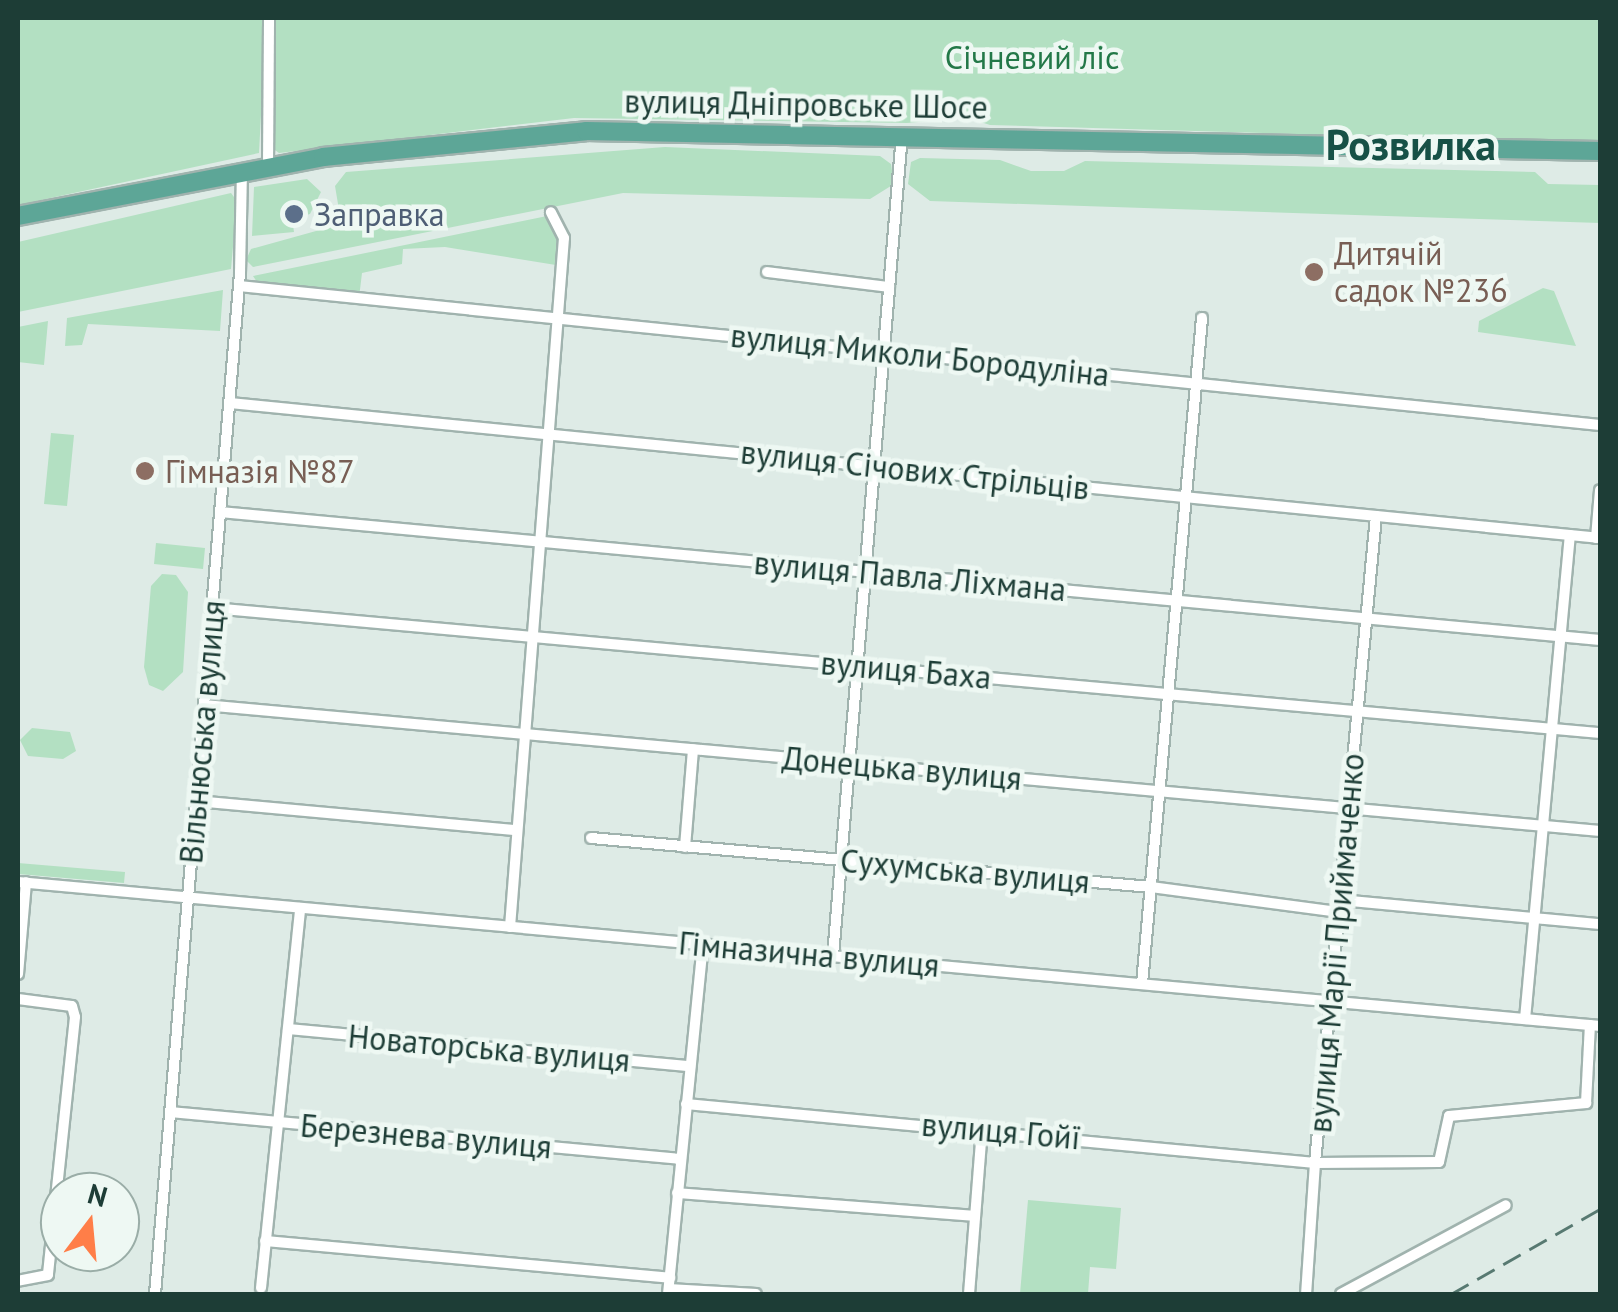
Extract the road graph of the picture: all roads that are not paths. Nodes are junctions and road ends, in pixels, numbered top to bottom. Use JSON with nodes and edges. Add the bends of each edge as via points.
{"nodes":[{"id":1,"x":269,"y":18,"type":"edge"},
{"id":2,"x":902,"y":134,"type":"junction"},
{"id":3,"x":1600,"y":152,"type":"edge"},
{"id":4,"x":268,"y":166,"type":"junction"},
{"id":5,"x":242,"y":170,"type":"junction"},
{"id":6,"x":551,"y":212,"type":"dead end"},
{"id":7,"x":18,"y":216,"type":"edge"},
{"id":8,"x":766,"y":272,"type":"dead end"},
{"id":9,"x":240,"y":286,"type":"junction"},
{"id":10,"x":889,"y":287,"type":"junction"},
{"id":11,"x":558,"y":318,"type":"junction"},
{"id":12,"x":1202,"y":318,"type":"dead end"},
{"id":13,"x":884,"y":352,"type":"junction"},
{"id":14,"x":1197,"y":384,"type":"junction"},
{"id":15,"x":230,"y":402,"type":"junction"},
{"id":16,"x":1600,"y":425,"type":"edge"},
{"id":17,"x":549,"y":434,"type":"junction"},
{"id":18,"x":874,"y":466,"type":"junction"},
{"id":19,"x":1600,"y":490,"type":"edge"},
{"id":20,"x":1187,"y":497,"type":"junction"},
{"id":21,"x":220,"y":512,"type":"junction"},
{"id":22,"x":1376,"y":516,"type":"junction"},
{"id":23,"x":1570,"y":535,"type":"junction"},
{"id":24,"x":1598,"y":538,"type":"edge"},
{"id":25,"x":540,"y":541,"type":"junction"},
{"id":26,"x":865,"y":572,"type":"junction"},
{"id":27,"x":1177,"y":600,"type":"junction"},
{"id":28,"x":212,"y":608,"type":"junction"},
{"id":29,"x":1366,"y":618,"type":"junction"},
{"id":30,"x":1561,"y":636,"type":"junction"},
{"id":31,"x":533,"y":637,"type":"junction"},
{"id":32,"x":1600,"y":640,"type":"edge"},
{"id":33,"x":858,"y":666,"type":"junction"},
{"id":34,"x":1169,"y":694,"type":"junction"},
{"id":35,"x":204,"y":705,"type":"junction"},
{"id":36,"x":1357,"y":711,"type":"junction"},
{"id":37,"x":1552,"y":728,"type":"junction"},
{"id":38,"x":1600,"y":733,"type":"edge"},
{"id":39,"x":525,"y":734,"type":"junction"},
{"id":40,"x":693,"y":749,"type":"junction"},
{"id":41,"x":849,"y":763,"type":"junction"},
{"id":42,"x":1160,"y":791,"type":"junction"},
{"id":43,"x":196,"y":801,"type":"junction"},
{"id":44,"x":1349,"y":808,"type":"junction"},
{"id":45,"x":1543,"y":826,"type":"junction"},
{"id":46,"x":518,"y":830,"type":"junction"},
{"id":47,"x":1600,"y":831,"type":"edge"},
{"id":48,"x":591,"y":838,"type":"dead end"},
{"id":49,"x":685,"y":847,"type":"junction"},
{"id":50,"x":841,"y":860,"type":"junction"},
{"id":51,"x":22,"y":882,"type":"edge"},
{"id":52,"x":1151,"y":886,"type":"junction"},
{"id":53,"x":188,"y":897,"type":"junction"},
{"id":54,"x":1339,"y":906,"type":"junction"},
{"id":55,"x":300,"y":908,"type":"junction"},
{"id":56,"x":1534,"y":918,"type":"junction"},
{"id":57,"x":1600,"y":924,"type":"edge"},
{"id":58,"x":510,"y":926,"type":"junction"},
{"id":59,"x":703,"y":944,"type":"junction"},
{"id":60,"x":833,"y":956,"type":"junction"},
{"id":61,"x":18,"y":974,"type":"edge"},
{"id":62,"x":1142,"y":984,"type":"junction"},
{"id":63,"x":18,"y":1000,"type":"edge"},
{"id":64,"x":1330,"y":1002,"type":"junction"},
{"id":65,"x":1524,"y":1019,"type":"junction"},
{"id":66,"x":1595,"y":1026,"type":"edge"},
{"id":67,"x":288,"y":1029,"type":"junction"},
{"id":68,"x":690,"y":1066,"type":"junction"},
{"id":69,"x":686,"y":1104,"type":"junction"},
{"id":70,"x":170,"y":1112,"type":"junction"},
{"id":71,"x":278,"y":1122,"type":"junction"},
{"id":72,"x":982,"y":1129,"type":"junction"},
{"id":73,"x":681,"y":1159,"type":"junction"},
{"id":74,"x":1316,"y":1163,"type":"junction"},
{"id":75,"x":677,"y":1193,"type":"junction"},
{"id":76,"x":1506,"y":1205,"type":"dead end"},
{"id":77,"x":974,"y":1216,"type":"junction"},
{"id":78,"x":265,"y":1241,"type":"junction"},
{"id":79,"x":18,"y":1281,"type":"edge"},
{"id":80,"x":669,"y":1287,"type":"edge"},
{"id":81,"x":260,"y":1288,"type":"dead end"},
{"id":82,"x":155,"y":1294,"type":"edge"},
{"id":83,"x":756,"y":1294,"type":"edge"},
{"id":84,"x":968,"y":1294,"type":"edge"},
{"id":85,"x":1306,"y":1294,"type":"edge"},
{"id":86,"x":1341,"y":1294,"type":"edge"}],
"edges":[{"from":1,"to":4,"type":"street"},
{"from":2,"to":3,"type":"main road","name":"вулиця Дніпровське Шосе"},
{"from":2,"to":4,"type":"main road","name":"вулиця Дніпровське Шосе","via":[[586,131]]},
{"from":2,"to":10,"type":"street"},
{"from":4,"to":5,"type":"main road","name":"вулиця Дніпровське Шосе"},
{"from":5,"to":7,"type":"main road","name":"вулиця Дніпровське Шосе"},
{"from":5,"to":9,"type":"street","name":"Вільнюська вулиця"},
{"from":6,"to":11,"type":"street","via":[[564,238]]},
{"from":8,"to":10,"type":"street"},
{"from":9,"to":11,"type":"street","name":"вулиця Миколи Бородуліна"},
{"from":9,"to":15,"type":"street","name":"Вільнюська вулиця"},
{"from":10,"to":13,"type":"street"},
{"from":11,"to":13,"type":"street","name":"вулиця Миколи Бородуліна"},
{"from":11,"to":17,"type":"street"},
{"from":12,"to":14,"type":"street"},
{"from":13,"to":14,"type":"street","name":"вулиця Миколи Бородуліна"},
{"from":13,"to":18,"type":"street"},
{"from":14,"to":16,"type":"street","name":"вулиця Миколи Бородуліна"},
{"from":14,"to":20,"type":"street"},
{"from":15,"to":17,"type":"street","name":"вулиця Січових Стрільців"},
{"from":15,"to":21,"type":"street","name":"Вільнюська вулиця"},
{"from":17,"to":18,"type":"street","name":"вулиця Січових Стрільців"},
{"from":17,"to":25,"type":"street"},
{"from":18,"to":20,"type":"street","name":"вулиця Січових Стрільців"},
{"from":18,"to":26,"type":"street"},
{"from":19,"to":24,"type":"street"},
{"from":20,"to":22,"type":"street","name":"вулиця Січових Стрільців"},
{"from":20,"to":27,"type":"street"},
{"from":21,"to":25,"type":"street","name":"вулиця Павла Ліхмана"},
{"from":21,"to":28,"type":"street","name":"Вільнюська вулиця"},
{"from":22,"to":23,"type":"street","name":"вулиця Січових Стрільців"},
{"from":22,"to":29,"type":"street","name":"вулиця Марії Приймаченко"},
{"from":23,"to":24,"type":"street","name":"вулиця Січових Стрільців"},
{"from":23,"to":30,"type":"street"},
{"from":25,"to":26,"type":"street","name":"вулиця Павла Ліхмана"},
{"from":25,"to":31,"type":"street"},
{"from":26,"to":27,"type":"street","name":"вулиця Павла Ліхмана"},
{"from":26,"to":33,"type":"street"},
{"from":27,"to":29,"type":"street","name":"вулиця Павла Ліхмана"},
{"from":27,"to":34,"type":"street"},
{"from":28,"to":31,"type":"street","name":"вулиця Баха"},
{"from":28,"to":35,"type":"street","name":"Вільнюська вулиця"},
{"from":29,"to":30,"type":"street","name":"вулиця Павла Ліхмана"},
{"from":29,"to":36,"type":"street","name":"вулиця Марії Приймаченко"},
{"from":30,"to":32,"type":"street","name":"вулиця Павла Ліхмана"},
{"from":30,"to":37,"type":"street"},
{"from":31,"to":33,"type":"street","name":"вулиця Баха"},
{"from":31,"to":39,"type":"street"},
{"from":33,"to":34,"type":"street","name":"вулиця Баха"},
{"from":33,"to":41,"type":"street"},
{"from":34,"to":36,"type":"street","name":"вулиця Баха"},
{"from":34,"to":42,"type":"street"},
{"from":35,"to":39,"type":"street","name":"Донецька вулиця"},
{"from":35,"to":43,"type":"street","name":"Вільнюська вулиця"},
{"from":36,"to":37,"type":"street","name":"вулиця Баха"},
{"from":36,"to":44,"type":"street","name":"вулиця Марії Приймаченко"},
{"from":37,"to":38,"type":"street","name":"вулиця Баха"},
{"from":37,"to":45,"type":"street"},
{"from":39,"to":40,"type":"street","name":"Донецька вулиця"},
{"from":39,"to":46,"type":"street"},
{"from":40,"to":41,"type":"street","name":"Донецька вулиця"},
{"from":40,"to":49,"type":"street"},
{"from":41,"to":42,"type":"street","name":"Донецька вулиця"},
{"from":41,"to":50,"type":"street"},
{"from":42,"to":44,"type":"street","name":"Донецька вулиця"},
{"from":42,"to":52,"type":"street"},
{"from":43,"to":46,"type":"street"},
{"from":43,"to":53,"type":"street","name":"Вільнюська вулиця"},
{"from":44,"to":45,"type":"street","name":"Донецька вулиця"},
{"from":44,"to":54,"type":"street","name":"вулиця Марії Приймаченко"},
{"from":45,"to":47,"type":"street","name":"Донецька вулиця"},
{"from":45,"to":56,"type":"street"},
{"from":46,"to":58,"type":"street"},
{"from":48,"to":49,"type":"street","name":"Сухумська вулиця"},
{"from":49,"to":50,"type":"street","name":"Сухумська вулиця"},
{"from":50,"to":52,"type":"street","name":"Сухумська вулиця"},
{"from":50,"to":60,"type":"street"},
{"from":51,"to":53,"type":"street","name":"Гімназична вулиця"},
{"from":51,"to":61,"type":"street"},
{"from":52,"to":54,"type":"street","name":"Сухумська вулиця"},
{"from":52,"to":62,"type":"street"},
{"from":53,"to":55,"type":"street","name":"Гімназична вулиця"},
{"from":53,"to":70,"type":"street","name":"Вільнюська вулиця"},
{"from":54,"to":56,"type":"street","name":"Сухумська вулиця"},
{"from":54,"to":64,"type":"street","name":"вулиця Марії Приймаченко"},
{"from":55,"to":58,"type":"street","name":"Гімназична вулиця"},
{"from":55,"to":67,"type":"street"},
{"from":56,"to":57,"type":"street","name":"Сухумська вулиця"},
{"from":56,"to":65,"type":"street"},
{"from":58,"to":59,"type":"street","name":"Гімназична вулиця"},
{"from":59,"to":60,"type":"street","name":"Гімназична вулиця"},
{"from":59,"to":68,"type":"street"},
{"from":60,"to":62,"type":"street","name":"Гімназична вулиця"},
{"from":62,"to":64,"type":"street","name":"Гімназична вулиця"},
{"from":63,"to":79,"type":"street","via":[[72,1006],[74,1018],[48,1275],[41,1282]]},
{"from":64,"to":65,"type":"street","name":"Гімназична вулиця"},
{"from":64,"to":74,"type":"street","name":"вулиця Марії Приймаченко"},
{"from":65,"to":66,"type":"street","name":"Гімназична вулиця"},
{"from":66,"to":74,"type":"street","name":"вулиця Марії Приймаченко","via":[[1586,1103],[1449,1116],[1439,1162]]},
{"from":67,"to":68,"type":"street","name":"Новаторська вулиця"},
{"from":67,"to":71,"type":"street"},
{"from":68,"to":69,"type":"street"},
{"from":69,"to":72,"type":"street","name":"вулиця Гойї"},
{"from":69,"to":73,"type":"street"},
{"from":70,"to":71,"type":"street","name":"Березнева вулиця"},
{"from":70,"to":82,"type":"street","name":"Вільнюська вулиця"},
{"from":71,"to":73,"type":"street","name":"Березнева вулиця"},
{"from":71,"to":78,"type":"street"},
{"from":72,"to":74,"type":"street","name":"вулиця Гойї"},
{"from":72,"to":77,"type":"street"},
{"from":73,"to":75,"type":"street"},
{"from":74,"to":85,"type":"street"},
{"from":75,"to":77,"type":"street"},
{"from":75,"to":80,"type":"street"},
{"from":76,"to":86,"type":"street"},
{"from":77,"to":84,"type":"street"},
{"from":78,"to":80,"type":"street"},
{"from":78,"to":81,"type":"street"},
{"from":80,"to":83,"type":"street"}]}
